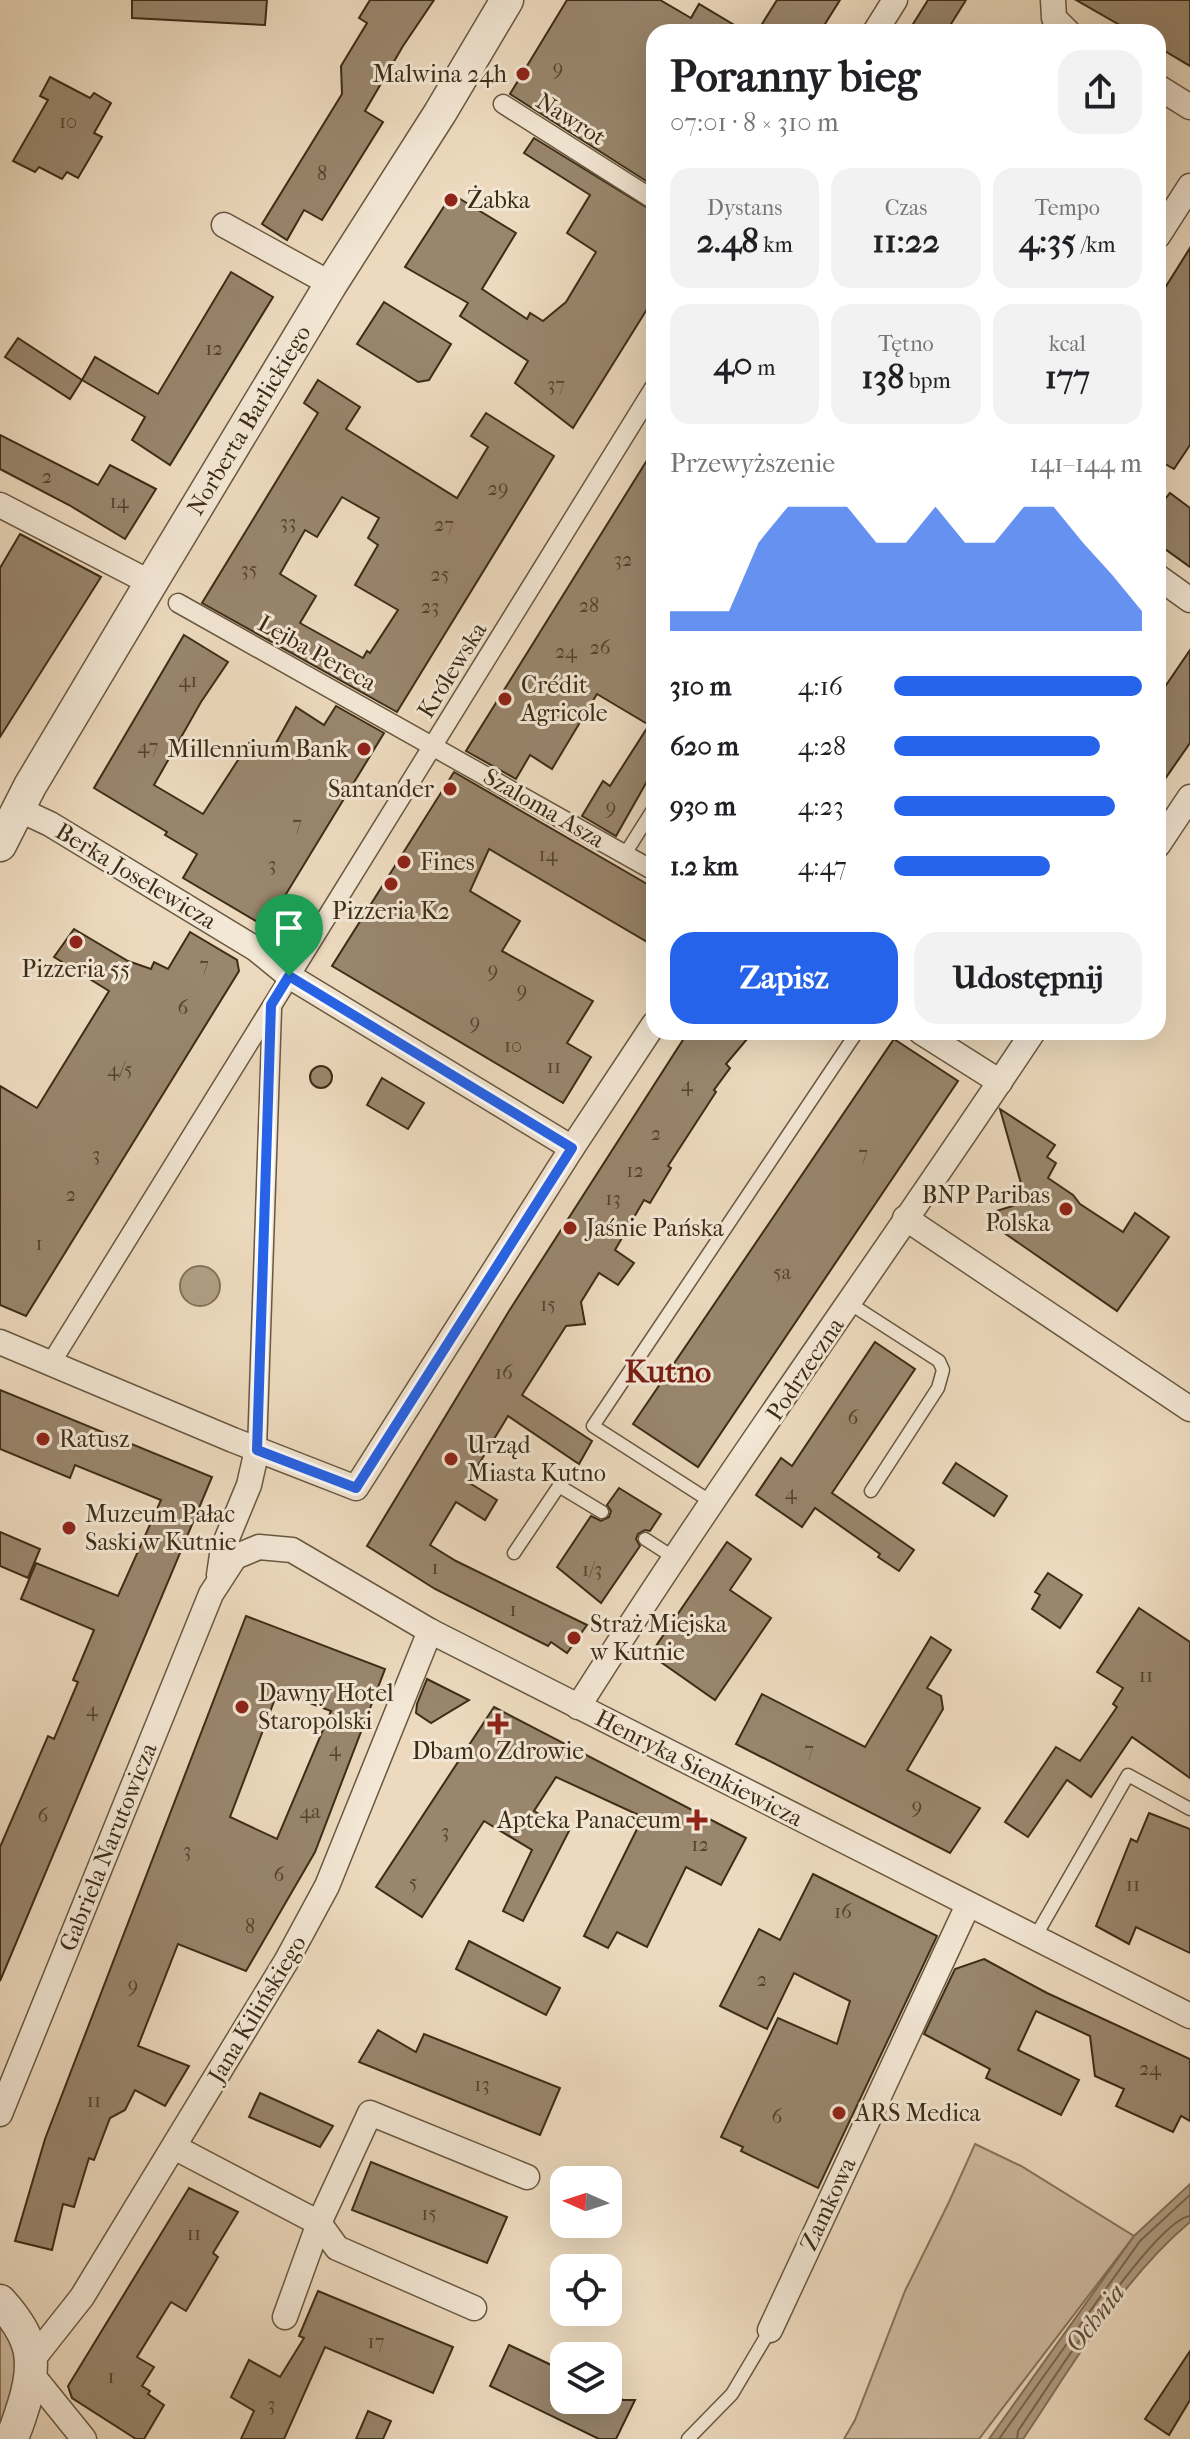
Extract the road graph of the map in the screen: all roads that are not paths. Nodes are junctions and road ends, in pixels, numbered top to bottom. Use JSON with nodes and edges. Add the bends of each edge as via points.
{"nodes":[{"id":1,"x":507,"y":0,"type":"edge"},
{"id":2,"x":895,"y":0,"type":"edge"},
{"id":3,"x":1053,"y":0,"type":"edge"},
{"id":4,"x":880,"y":24,"type":"edge"},
{"id":5,"x":1060,"y":24,"type":"edge"},
{"id":6,"x":1166,"y":92,"type":"edge"},
{"id":7,"x":503,"y":104,"type":"dead end"},
{"id":8,"x":1190,"y":107,"type":"edge"},
{"id":9,"x":1190,"y":186,"type":"edge"},
{"id":10,"x":646,"y":195,"type":"edge"},
{"id":11,"x":1166,"y":224,"type":"edge"},
{"id":12,"x":224,"y":225,"type":"dead end"},
{"id":13,"x":331,"y":284,"type":"junction"},
{"id":14,"x":646,"y":401,"type":"edge"},
{"id":15,"x":0,"y":505,"type":"edge"},
{"id":16,"x":151,"y":583,"type":"junction"},
{"id":17,"x":1166,"y":583,"type":"edge"},
{"id":18,"x":1190,"y":600,"type":"edge"},
{"id":19,"x":178,"y":603,"type":"dead end"},
{"id":20,"x":433,"y":746,"type":"junction"},
{"id":21,"x":1190,"y":797,"type":"edge"},
{"id":22,"x":18,"y":809,"type":"junction"},
{"id":23,"x":646,"y":821,"type":"edge"},
{"id":24,"x":1166,"y":833,"type":"edge"},
{"id":25,"x":0,"y":845,"type":"edge"},
{"id":26,"x":625,"y":854,"type":"junction"},
{"id":27,"x":646,"y":866,"type":"edge"},
{"id":28,"x":289,"y":976,"type":"junction"},
{"id":29,"x":271,"y":1005,"type":"junction"},
{"id":30,"x":646,"y":1036,"type":"edge"},
{"id":31,"x":852,"y":1040,"type":"edge"},
{"id":32,"x":934,"y":1040,"type":"edge"},
{"id":33,"x":1028,"y":1040,"type":"edge"},
{"id":34,"x":1000,"y":1082,"type":"junction"},
{"id":35,"x":572,"y":1148,"type":"junction"},
{"id":36,"x":905,"y":1218,"type":"junction"},
{"id":37,"x":849,"y":1303,"type":"junction"},
{"id":38,"x":0,"y":1342,"type":"edge"},
{"id":39,"x":51,"y":1363,"type":"junction"},
{"id":40,"x":1190,"y":1409,"type":"edge"},
{"id":41,"x":257,"y":1450,"type":"junction"},
{"id":42,"x":871,"y":1491,"type":"dead end"},
{"id":43,"x":714,"y":1503,"type":"junction"},
{"id":44,"x":602,"y":1512,"type":"dead end"},
{"id":45,"x":645,"y":1539,"type":"dead end"},
{"id":46,"x":514,"y":1553,"type":"dead end"},
{"id":47,"x":676,"y":1559,"type":"junction"},
{"id":48,"x":218,"y":1581,"type":"junction"},
{"id":49,"x":430,"y":1631,"type":"junction"},
{"id":50,"x":578,"y":1707,"type":"junction"},
{"id":51,"x":1190,"y":1809,"type":"edge"},
{"id":52,"x":968,"y":1905,"type":"junction"},
{"id":53,"x":1034,"y":1939,"type":"junction"},
{"id":54,"x":1190,"y":2016,"type":"edge"},
{"id":55,"x":0,"y":2114,"type":"edge"},
{"id":56,"x":174,"y":2147,"type":"junction"},
{"id":57,"x":527,"y":2177,"type":"dead end"},
{"id":58,"x":319,"y":2223,"type":"junction"},
{"id":59,"x":0,"y":2301,"type":"edge"},
{"id":60,"x":474,"y":2308,"type":"dead end"},
{"id":61,"x":285,"y":2317,"type":"dead end"},
{"id":62,"x":770,"y":2330,"type":"joint"},
{"id":63,"x":33,"y":2368,"type":"junction"},
{"id":64,"x":11,"y":2439,"type":"edge"},
{"id":65,"x":84,"y":2439,"type":"edge"},
{"id":66,"x":688,"y":2439,"type":"edge"}],
"edges":[{"from":1,"to":13,"type":"street","name":"Norberta Barlickiego"},
{"from":2,"to":4,"type":"street"},
{"from":3,"to":5,"type":"street","via":[[1054,18]]},
{"from":6,"to":8,"type":"street"},
{"from":7,"to":10,"type":"street","name":"Nawrot"},
{"from":9,"to":11,"type":"street"},
{"from":12,"to":13,"type":"street"},
{"from":13,"to":16,"type":"street","name":"Norberta Barlickiego"},
{"from":14,"to":20,"type":"street","name":"Królewska"},
{"from":15,"to":16,"type":"street"},
{"from":16,"to":22,"type":"street","name":"Norberta Barlickiego"},
{"from":17,"to":18,"type":"street"},
{"from":19,"to":20,"type":"street","name":"Lejba Pereca"},
{"from":20,"to":26,"type":"street","name":"Szaloma Asza"},
{"from":20,"to":28,"type":"street","name":"Królewska"},
{"from":21,"to":24,"type":"street"},
{"from":22,"to":25,"type":"street","name":"Norberta Barlickiego"},
{"from":22,"to":28,"type":"street","name":"Berka Joselewicza","via":[[256,949]]},
{"from":23,"to":26,"type":"lane"},
{"from":26,"to":27,"type":"street","name":"Szaloma Asza"},
{"from":28,"to":29,"type":"street","name":"Królewska"},
{"from":28,"to":35,"type":"street","name":"Berka Joselewicza"},
{"from":29,"to":39,"type":"street","name":"Królewska"},
{"from":29,"to":41,"type":"street"},
{"from":30,"to":35,"type":"street"},
{"from":31,"to":43,"type":"lane","via":[[593,1426]]},
{"from":32,"to":34,"type":"street"},
{"from":33,"to":34,"type":"street","name":"Podrzeczna"},
{"from":34,"to":36,"type":"street","name":"Podrzeczna"},
{"from":35,"to":41,"type":"street","via":[[356,1488]]},
{"from":36,"to":37,"type":"street","name":"Podrzeczna"},
{"from":36,"to":40,"type":"street"},
{"from":37,"to":42,"type":"lane","via":[[939,1361],[943,1370],[938,1388]]},
{"from":37,"to":43,"type":"street","name":"Podrzeczna"},
{"from":38,"to":39,"type":"street"},
{"from":39,"to":41,"type":"street"},
{"from":41,"to":48,"type":"street","via":[[223,1548]]},
{"from":43,"to":47,"type":"street","name":"Podrzeczna"},
{"from":44,"to":46,"type":"lane","via":[[559,1486]]},
{"from":45,"to":47,"type":"lane"},
{"from":47,"to":50,"type":"street","name":"Podrzeczna"},
{"from":48,"to":49,"type":"street","name":"Henryka Sienkiewicza","via":[[235,1557],[259,1547],[292,1550]]},
{"from":48,"to":55,"type":"street","name":"Gabriela Narutowicza"},
{"from":49,"to":50,"type":"street","name":"Henryka Sienkiewicza"},
{"from":49,"to":56,"type":"street","name":"Jana Kilińskiego","via":[[327,1886]]},
{"from":50,"to":52,"type":"street","name":"Henryka Sienkiewicza"},
{"from":51,"to":53,"type":"lane","via":[[1128,1775]]},
{"from":52,"to":53,"type":"street","name":"Henryka Sienkiewicza"},
{"from":52,"to":62,"type":"street","name":"Zamkowa"},
{"from":53,"to":54,"type":"street","name":"Henryka Sienkiewicza"},
{"from":56,"to":58,"type":"street"},
{"from":56,"to":63,"type":"street","name":"Jana Kilińskiego"},
{"from":57,"to":58,"type":"street","via":[[370,2113]]},
{"from":58,"to":60,"type":"street","via":[[337,2248]]},
{"from":58,"to":61,"type":"street"},
{"from":59,"to":63,"type":"street","via":[[17,2320]]},
{"from":62,"to":66,"type":"lane","via":[[732,2394]]},
{"from":63,"to":64,"type":"street"},
{"from":63,"to":65,"type":"street"}]}
